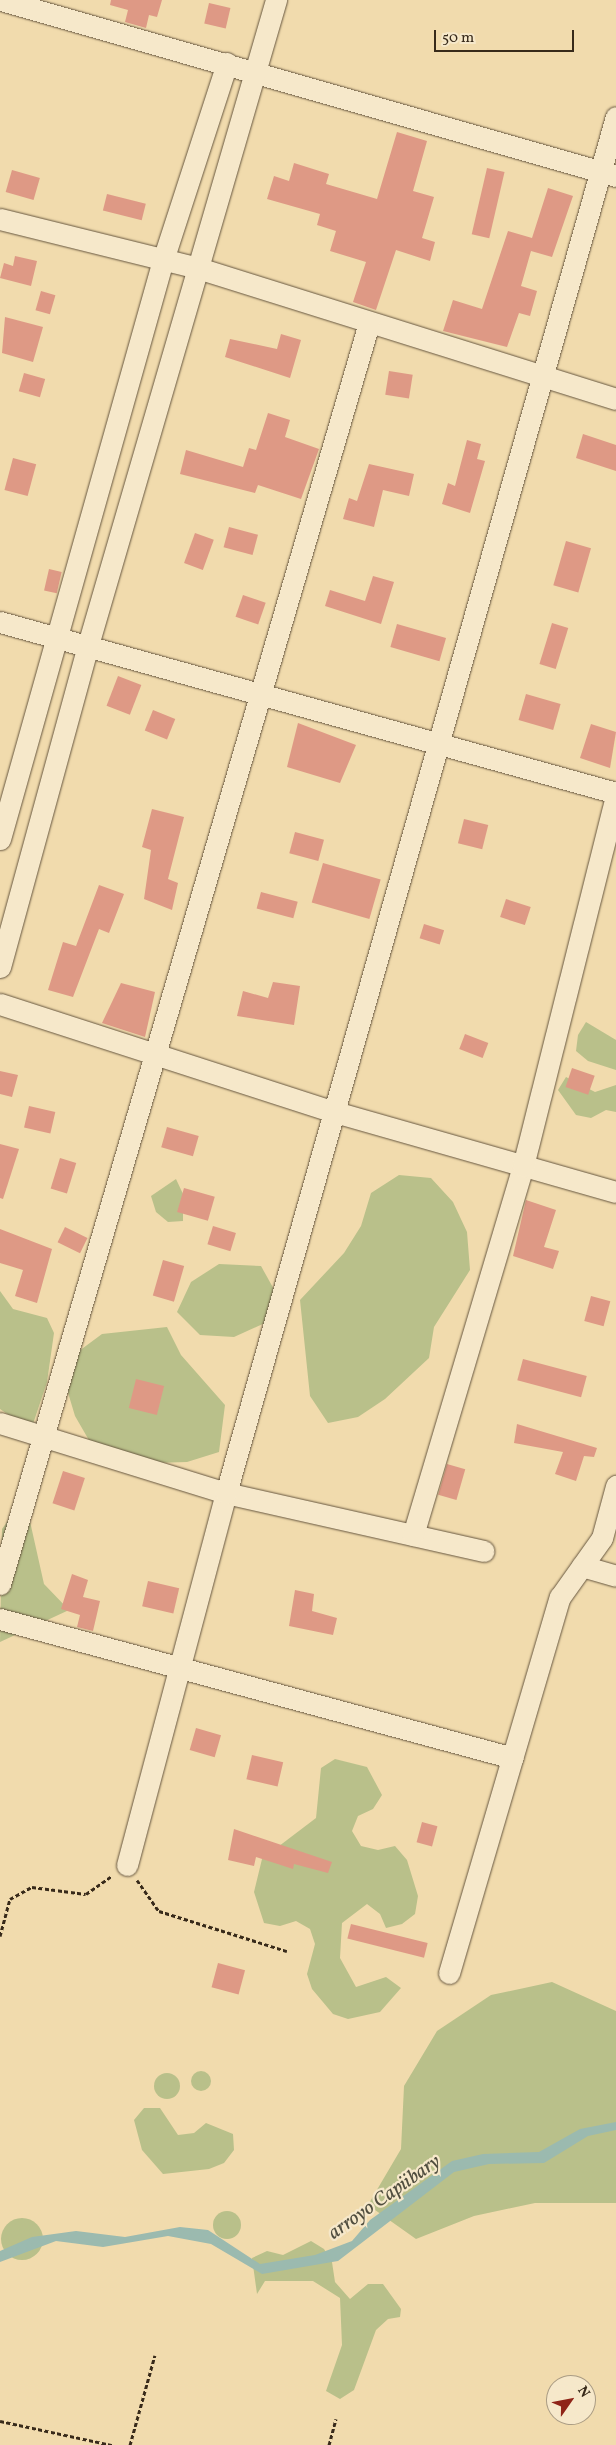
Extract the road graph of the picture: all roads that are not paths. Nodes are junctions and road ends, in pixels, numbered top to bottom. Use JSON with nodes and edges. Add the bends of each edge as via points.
{"nodes":[{"id":1,"x":1,"y":0,"type":"edge"},
{"id":2,"x":276,"y":0,"type":"edge"},
{"id":3,"x":228,"y":63,"type":"junction"},
{"id":4,"x":257,"y":71,"type":"junction"},
{"id":5,"x":616,"y":117,"type":"edge"},
{"id":6,"x":608,"y":174,"type":"edge"},
{"id":7,"x":0,"y":219,"type":"edge"},
{"id":8,"x":163,"y":260,"type":"junction"},
{"id":9,"x":198,"y":268,"type":"junction"},
{"id":10,"x":369,"y":323,"type":"junction"},
{"id":11,"x":542,"y":379,"type":"junction"},
{"id":12,"x":616,"y":399,"type":"edge"},
{"id":13,"x":0,"y":622,"type":"edge"},
{"id":14,"x":57,"y":637,"type":"junction"},
{"id":15,"x":88,"y":645,"type":"junction"},
{"id":16,"x":264,"y":695,"type":"junction"},
{"id":17,"x":438,"y":744,"type":"junction"},
{"id":18,"x":616,"y":794,"type":"edge"},
{"id":19,"x":0,"y":839,"type":"edge"},
{"id":20,"x":0,"y":967,"type":"edge"},
{"id":21,"x":0,"y":1004,"type":"edge"},
{"id":22,"x":154,"y":1052,"type":"junction"},
{"id":23,"x":334,"y":1112,"type":"junction"},
{"id":24,"x":522,"y":1166,"type":"junction"},
{"id":25,"x":616,"y":1192,"type":"edge"},
{"id":26,"x":0,"y":1423,"type":"edge"},
{"id":27,"x":43,"y":1437,"type":"junction"},
{"id":28,"x":616,"y":1486,"type":"edge"},
{"id":29,"x":226,"y":1493,"type":"junction"},
{"id":30,"x":413,"y":1535,"type":"junction"},
{"id":31,"x":484,"y":1551,"type":"dead end"},
{"id":32,"x":582,"y":1566,"type":"junction"},
{"id":33,"x":616,"y":1576,"type":"edge"},
{"id":34,"x":0,"y":1584,"type":"edge"},
{"id":35,"x":0,"y":1619,"type":"edge"},
{"id":36,"x":179,"y":1664,"type":"junction"},
{"id":37,"x":513,"y":1758,"type":"junction"},
{"id":38,"x":127,"y":1865,"type":"road end"},
{"id":39,"x":449,"y":1973,"type":"dead end"}],
"edges":[{"from":1,"to":3,"type":"street"},
{"from":2,"to":4,"type":"street"},
{"from":3,"to":4,"type":"street"},
{"from":3,"to":8,"type":"street"},
{"from":4,"to":6,"type":"street"},
{"from":4,"to":9,"type":"street"},
{"from":5,"to":6,"type":"street"},
{"from":6,"to":11,"type":"street"},
{"from":7,"to":8,"type":"street"},
{"from":8,"to":9,"type":"street"},
{"from":8,"to":14,"type":"street"},
{"from":9,"to":10,"type":"street"},
{"from":9,"to":15,"type":"street"},
{"from":10,"to":11,"type":"street"},
{"from":10,"to":16,"type":"street"},
{"from":11,"to":12,"type":"street"},
{"from":11,"to":17,"type":"street"},
{"from":13,"to":14,"type":"street"},
{"from":14,"to":15,"type":"street"},
{"from":14,"to":19,"type":"street"},
{"from":15,"to":16,"type":"street"},
{"from":15,"to":20,"type":"street"},
{"from":16,"to":17,"type":"street"},
{"from":16,"to":22,"type":"street"},
{"from":17,"to":18,"type":"street"},
{"from":17,"to":23,"type":"street"},
{"from":18,"to":24,"type":"street"},
{"from":21,"to":22,"type":"street"},
{"from":22,"to":23,"type":"street"},
{"from":22,"to":27,"type":"street"},
{"from":23,"to":24,"type":"street"},
{"from":23,"to":29,"type":"street"},
{"from":24,"to":25,"type":"street"},
{"from":24,"to":30,"type":"street"},
{"from":26,"to":27,"type":"street"},
{"from":27,"to":29,"type":"street"},
{"from":27,"to":34,"type":"street"},
{"from":28,"to":32,"type":"street","via":[[602,1538]]},
{"from":29,"to":30,"type":"street"},
{"from":29,"to":36,"type":"street"},
{"from":30,"to":31,"type":"street"},
{"from":32,"to":33,"type":"street"},
{"from":32,"to":37,"type":"street","via":[[560,1597]]},
{"from":35,"to":36,"type":"street"},
{"from":36,"to":37,"type":"street"},
{"from":36,"to":38,"type":"street"},
{"from":37,"to":39,"type":"street"}]}
